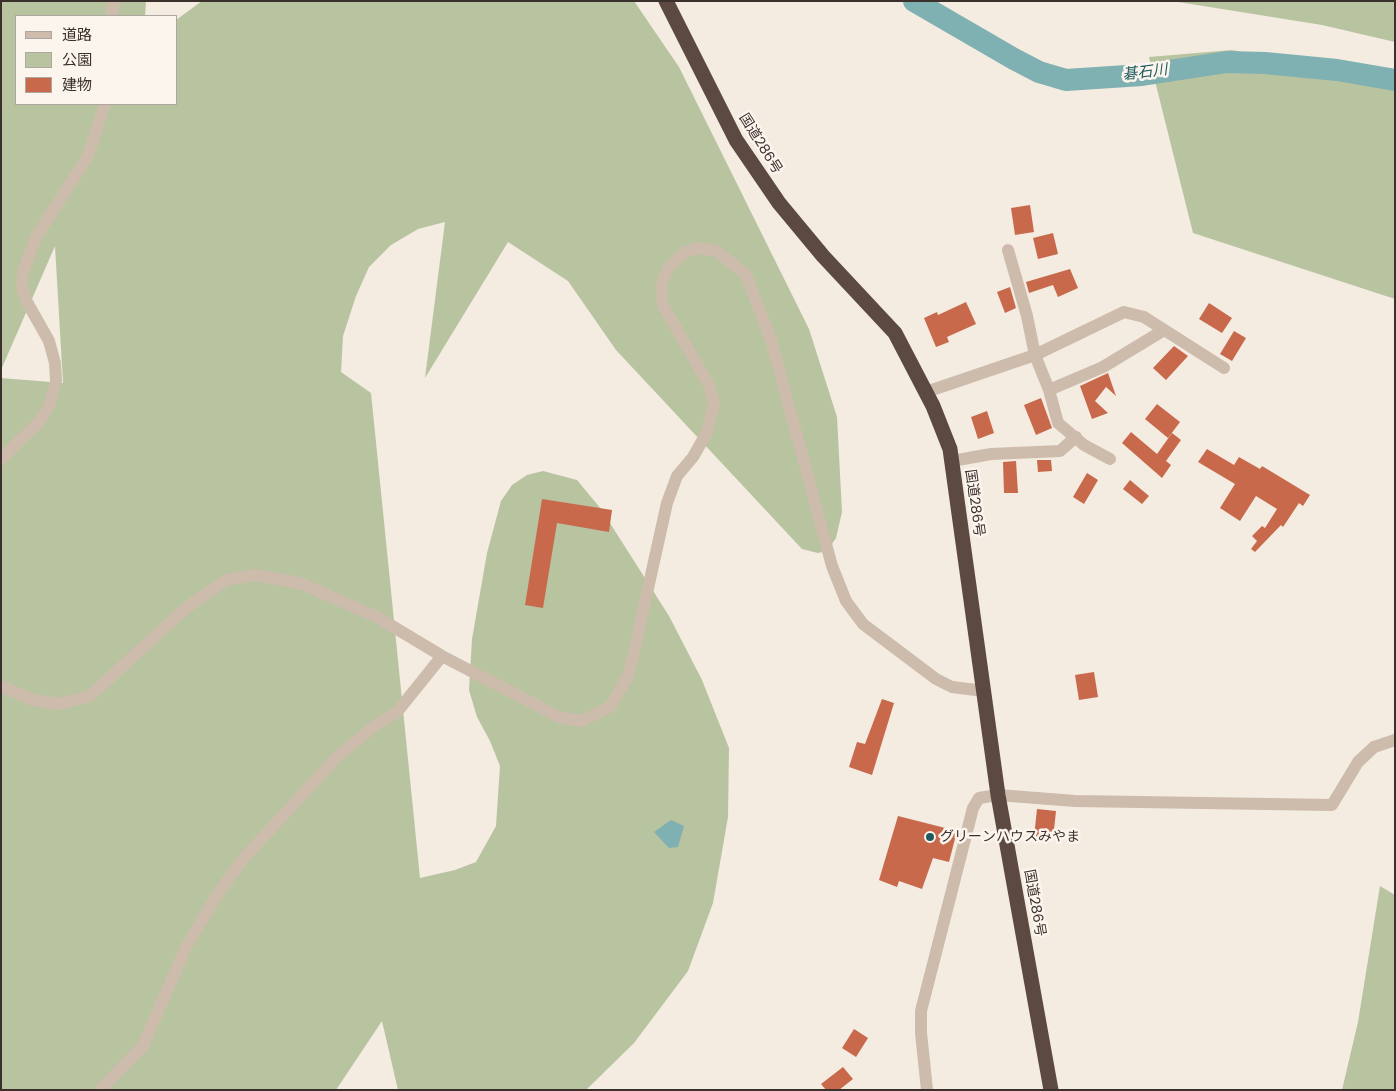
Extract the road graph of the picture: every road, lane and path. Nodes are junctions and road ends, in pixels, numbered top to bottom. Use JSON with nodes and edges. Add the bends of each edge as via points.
{"nodes":[{"id":1,"x":114,"y":1,"type":"edge"},
{"id":2,"x":666,"y":1,"type":"edge"},
{"id":3,"x":112,"y":15,"type":"edge"},
{"id":4,"x":105,"y":105,"type":"edge"},
{"id":5,"x":1008,"y":250,"type":"dead end"},
{"id":6,"x":1164,"y":330,"type":"junction"},
{"id":7,"x":1035,"y":355,"type":"junction"},
{"id":8,"x":1224,"y":368,"type":"dead end"},
{"id":9,"x":1049,"y":390,"type":"junction"},
{"id":10,"x":926,"y":392,"type":"junction"},
{"id":11,"x":1076,"y":437,"type":"junction"},
{"id":12,"x":1,"y":459,"type":"edge"},
{"id":13,"x":1110,"y":459,"type":"dead end"},
{"id":14,"x":952,"y":461,"type":"junction"},
{"id":15,"x":442,"y":656,"type":"junction"},
{"id":16,"x":1,"y":686,"type":"edge"},
{"id":17,"x":984,"y":691,"type":"junction"},
{"id":18,"x":1395,"y":740,"type":"edge"},
{"id":19,"x":998,"y":795,"type":"junction"},
{"id":20,"x":100,"y":1090,"type":"edge"},
{"id":21,"x":927,"y":1090,"type":"edge"},
{"id":22,"x":1050,"y":1090,"type":"edge"}],
"edges":[{"from":1,"to":3,"type":"street"},
{"from":2,"to":10,"type":"highway","name":"国道286号","via":[[736,140],[779,203],[894,333]]},
{"from":4,"to":12,"type":"street","via":[[88,156],[36,237],[23,272],[22,287],[49,341],[56,381],[49,406],[39,422]]},
{"from":5,"to":7,"type":"street"},
{"from":6,"to":7,"type":"street","via":[[1144,317],[1124,312]]},
{"from":6,"to":8,"type":"street"},
{"from":6,"to":9,"type":"street","via":[[1103,366]]},
{"from":7,"to":9,"type":"street"},
{"from":7,"to":10,"type":"street"},
{"from":9,"to":11,"type":"street","via":[[1058,423]]},
{"from":10,"to":14,"type":"highway","name":"国道286号"},
{"from":11,"to":13,"type":"street"},
{"from":11,"to":14,"type":"street","via":[[1060,451],[990,454]]},
{"from":14,"to":17,"type":"highway","name":"国道286号"},
{"from":15,"to":16,"type":"street","via":[[377,617],[300,583],[255,575],[226,580],[186,608],[90,696],[59,704],[33,700]]},
{"from":15,"to":17,"type":"street","via":[[559,717],[582,721],[594,716],[611,706],[623,688],[668,503],[677,476],[706,434],[714,406],[709,385],[663,306],[661,286],[668,268],[685,252],[696,248],[717,251],[746,275],[771,340],[832,566],[846,601],[863,624],[936,679],[952,687]]},
{"from":15,"to":20,"type":"street","via":[[397,712],[337,756],[244,858],[186,947],[143,1046]]},
{"from":17,"to":19,"type":"highway","name":"国道286号"},
{"from":18,"to":19,"type":"street","via":[[1374,747],[1358,762],[1332,805],[1075,801]]},
{"from":19,"to":21,"type":"street","via":[[979,798],[973,808],[921,1011]]},
{"from":19,"to":22,"type":"highway","name":"国道286号"}]}
